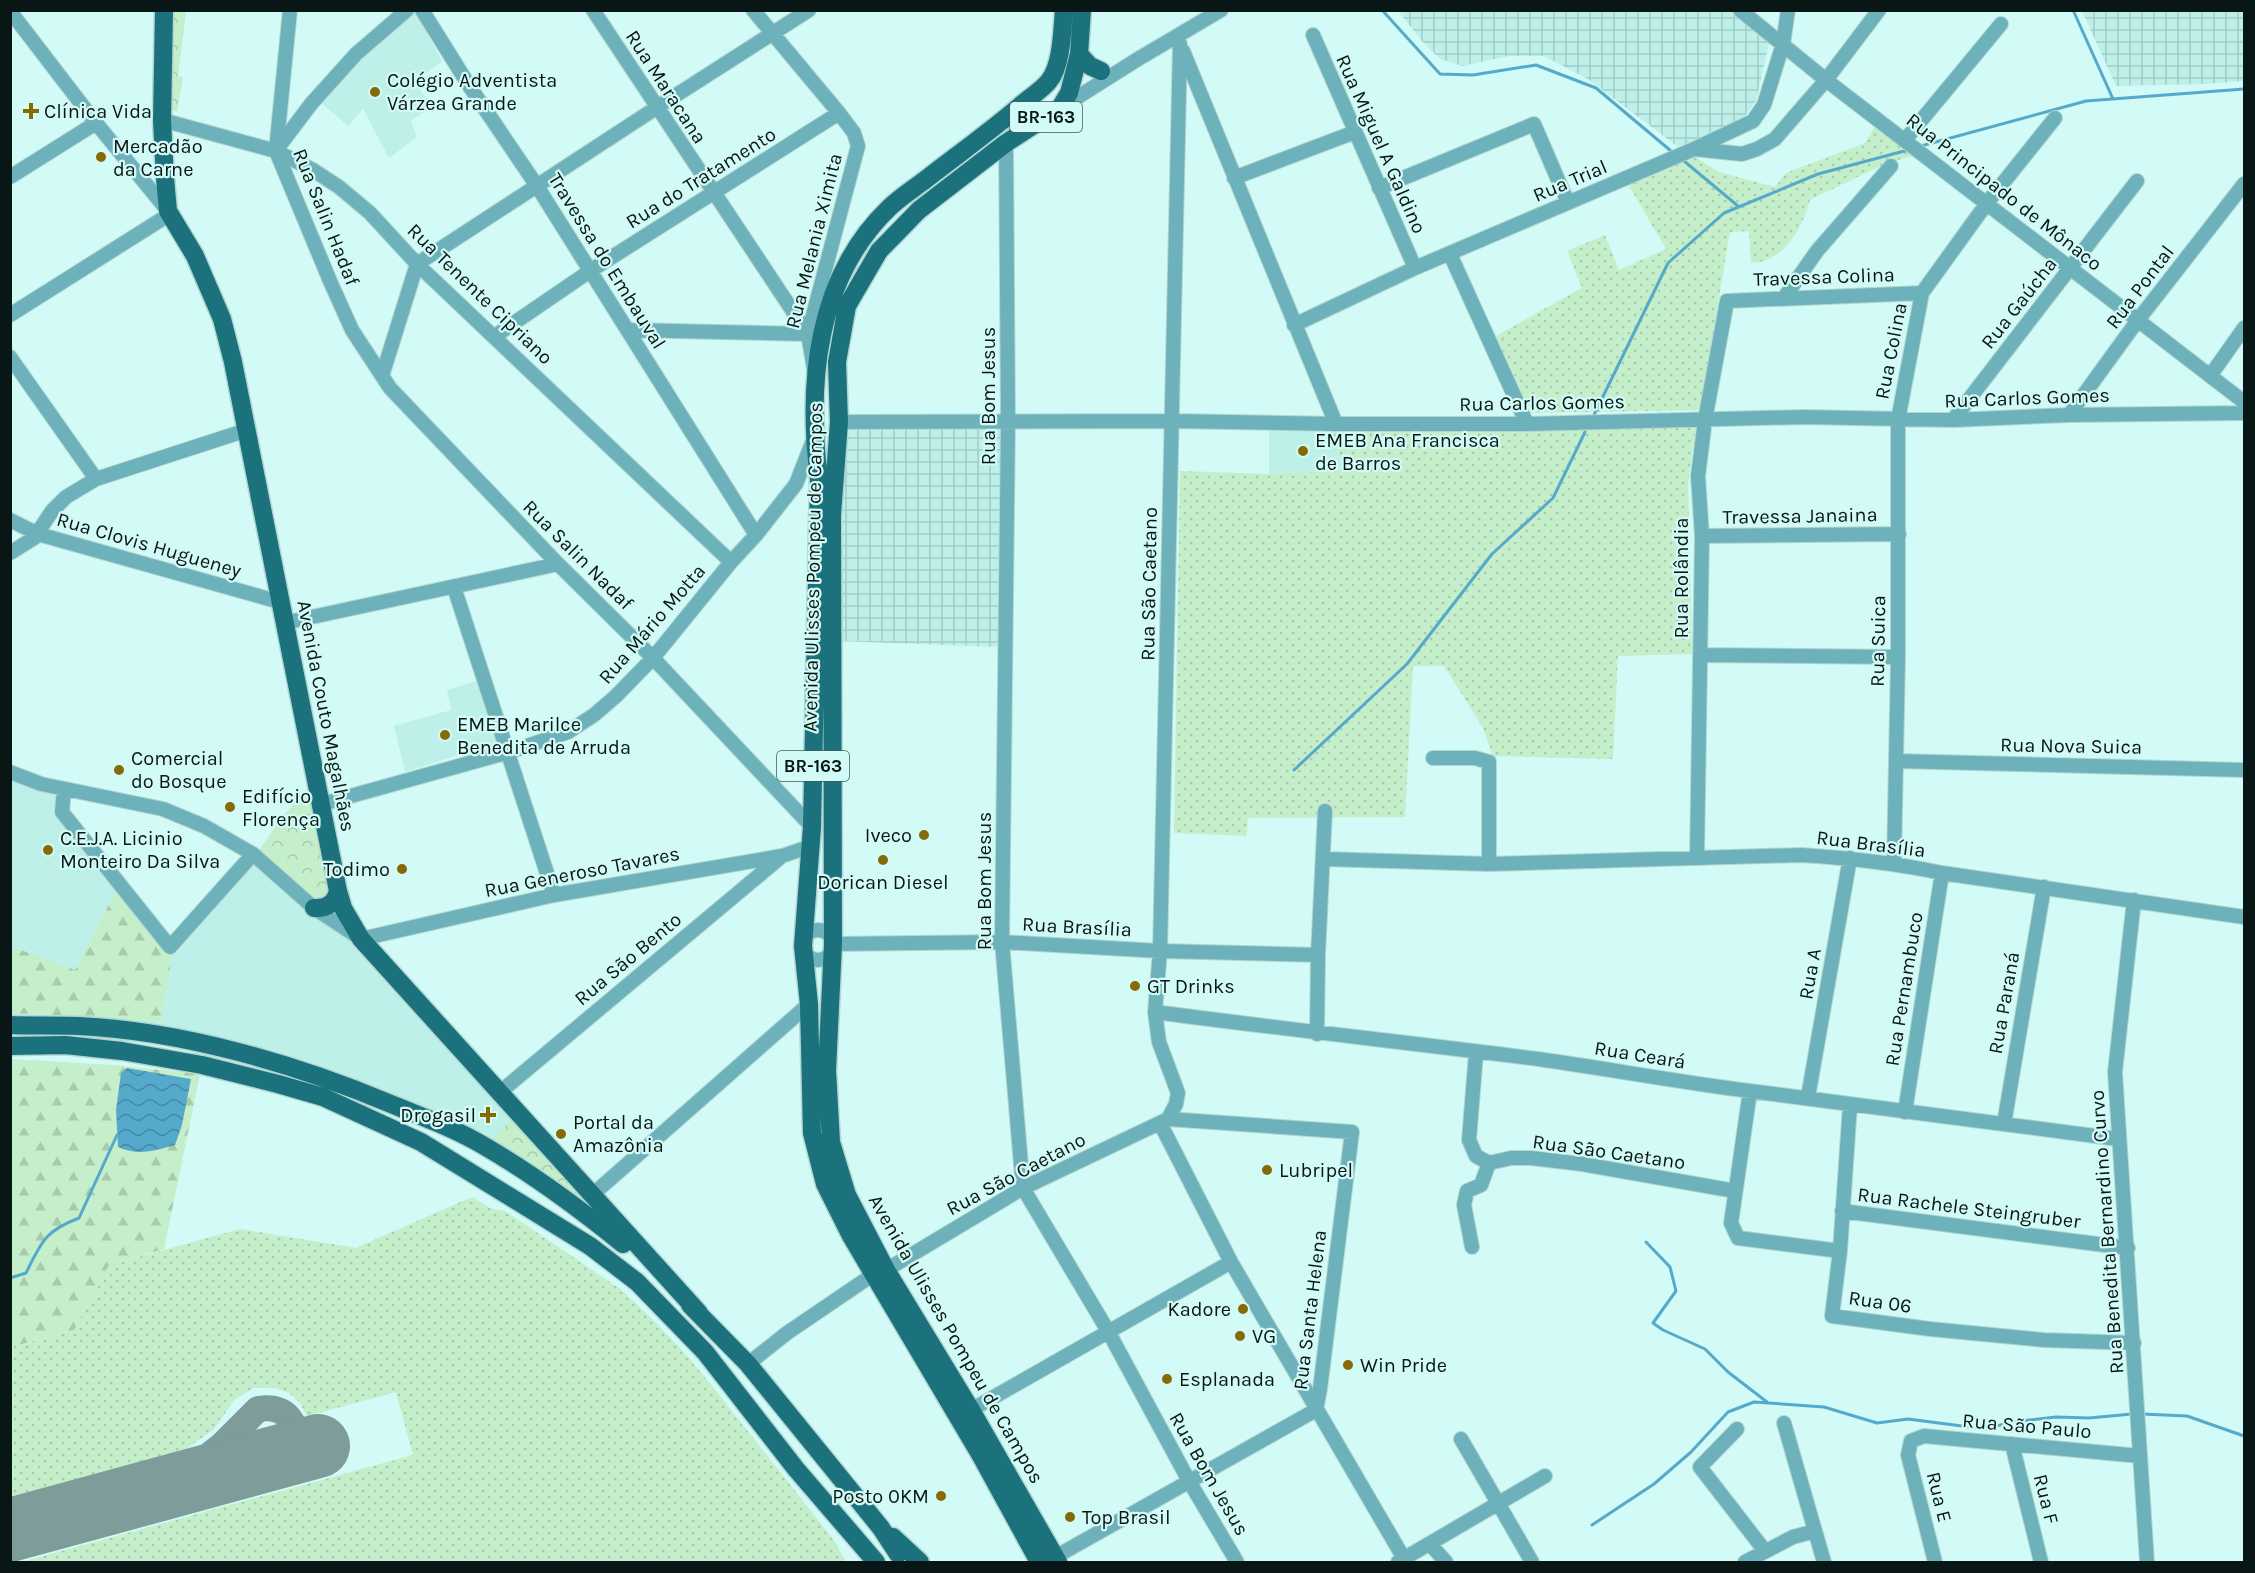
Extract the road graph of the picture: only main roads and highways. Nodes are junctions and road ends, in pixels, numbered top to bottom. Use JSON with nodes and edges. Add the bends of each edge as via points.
{"nodes":[{"id":1,"x":164,"y":10,"type":"edge"},
{"id":2,"x":1064,"y":10,"type":"edge"},
{"id":3,"x":1082,"y":10,"type":"edge"},
{"id":4,"x":1079,"y":54,"type":"junction"},
{"id":5,"x":1101,"y":71,"type":"road end"},
{"id":6,"x":1050,"y":80,"type":"junction"},
{"id":7,"x":1072,"y":81,"type":"junction"},
{"id":8,"x":1006,"y":118,"type":"junction"},
{"id":9,"x":1006,"y":143,"type":"junction"},
{"id":10,"x":839,"y":422,"type":"junction"},
{"id":11,"x":814,"y":438,"type":"junction"},
{"id":12,"x":338,"y":891,"type":"junction"},
{"id":13,"x":314,"y":908,"type":"road end"},
{"id":14,"x":10,"y":1026,"type":"edge"},
{"id":15,"x":10,"y":1046,"type":"edge"},
{"id":16,"x":880,"y":1272,"type":"junction"},
{"id":17,"x":699,"y":1313,"type":"junction"},
{"id":18,"x":881,"y":1528,"type":"junction"},
{"id":19,"x":853,"y":1538,"type":"junction"},
{"id":20,"x":898,"y":1554,"type":"dead end"},
{"id":21,"x":1051,"y":1561,"type":"edge"},
{"id":22,"x":866,"y":1563,"type":"edge"},
{"id":23,"x":876,"y":1563,"type":"edge"},
{"id":24,"x":920,"y":1563,"type":"edge"}],
"edges":[{"from":1,"to":12,"type":"main road","name":"Avenida Couto Magalhães","via":[[162,120],[169,212],[195,256],[222,319]]},
{"from":2,"to":6,"type":"main road","name":"Avenida Ulisses Pompeu de Campos","number":"BR-163","via":[[1060,54]]},
{"from":3,"to":4,"type":"main road","number":"BR-163"},
{"from":4,"to":5,"type":"main road"},
{"from":4,"to":7,"type":"main road","number":"BR-163"},
{"from":6,"to":7,"type":"main road","via":[[1058,77]]},
{"from":6,"to":8,"type":"main road","name":"Avenida Ulisses Pompeu de Campos","number":"BR-163"},
{"from":7,"to":9,"type":"main road","name":"Avenida Ulisses Pompeu de Campos","number":"BR-163","via":[[1060,108]]},
{"from":8,"to":9,"type":"main road","via":[[1002,130]]},
{"from":8,"to":11,"type":"main road","name":"Avenida Ulisses Pompeu de Campos","number":"BR-163","via":[[889,208],[859,242],[834,288],[820,341]]},
{"from":9,"to":10,"type":"main road","name":"Avenida Ulisses Pompeu de Campos","number":"BR-163","via":[[919,210],[879,251],[847,306],[837,362]]},
{"from":10,"to":11,"type":"main road","via":[[818,425]]},
{"from":10,"to":16,"type":"main road","name":"Avenida Ulisses Pompeu de Campos","number":"BR-163","via":[[832,514],[834,944],[827,1070],[831,1142],[847,1195]]},
{"from":11,"to":16,"type":"main road","name":"Avenida Ulisses Pompeu de Campos","number":"BR-163","via":[[819,479],[812,827],[803,946],[809,1004],[812,1133],[825,1184],[851,1236]]},
{"from":12,"to":13,"type":"main road","via":[[329,905]]},
{"from":12,"to":17,"type":"main road","name":"Avenida Couto Magalhães","via":[[361,939]]},
{"from":14,"to":17,"type":"main road","via":[[80,1026],[216,1047],[320,1077],[430,1120],[486,1146],[587,1215]]},
{"from":15,"to":19,"type":"main road","via":[[65,1045],[202,1065],[323,1098],[421,1142],[590,1246],[637,1282],[720,1369]]},
{"from":16,"to":21,"type":"main road","name":"Avenida Ulisses Pompeu de Campos","number":"BR-163","via":[[975,1446]]},
{"from":16,"to":21,"type":"main road","name":"Avenida Ulisses Pompeu de Campos","number":"BR-163","via":[[971,1410]]},
{"from":17,"to":18,"type":"main road","via":[[748,1364]]},
{"from":18,"to":20,"type":"main road"},
{"from":18,"to":24,"type":"main road"},
{"from":19,"to":22,"type":"main road"},
{"from":19,"to":23,"type":"main road"}]}
